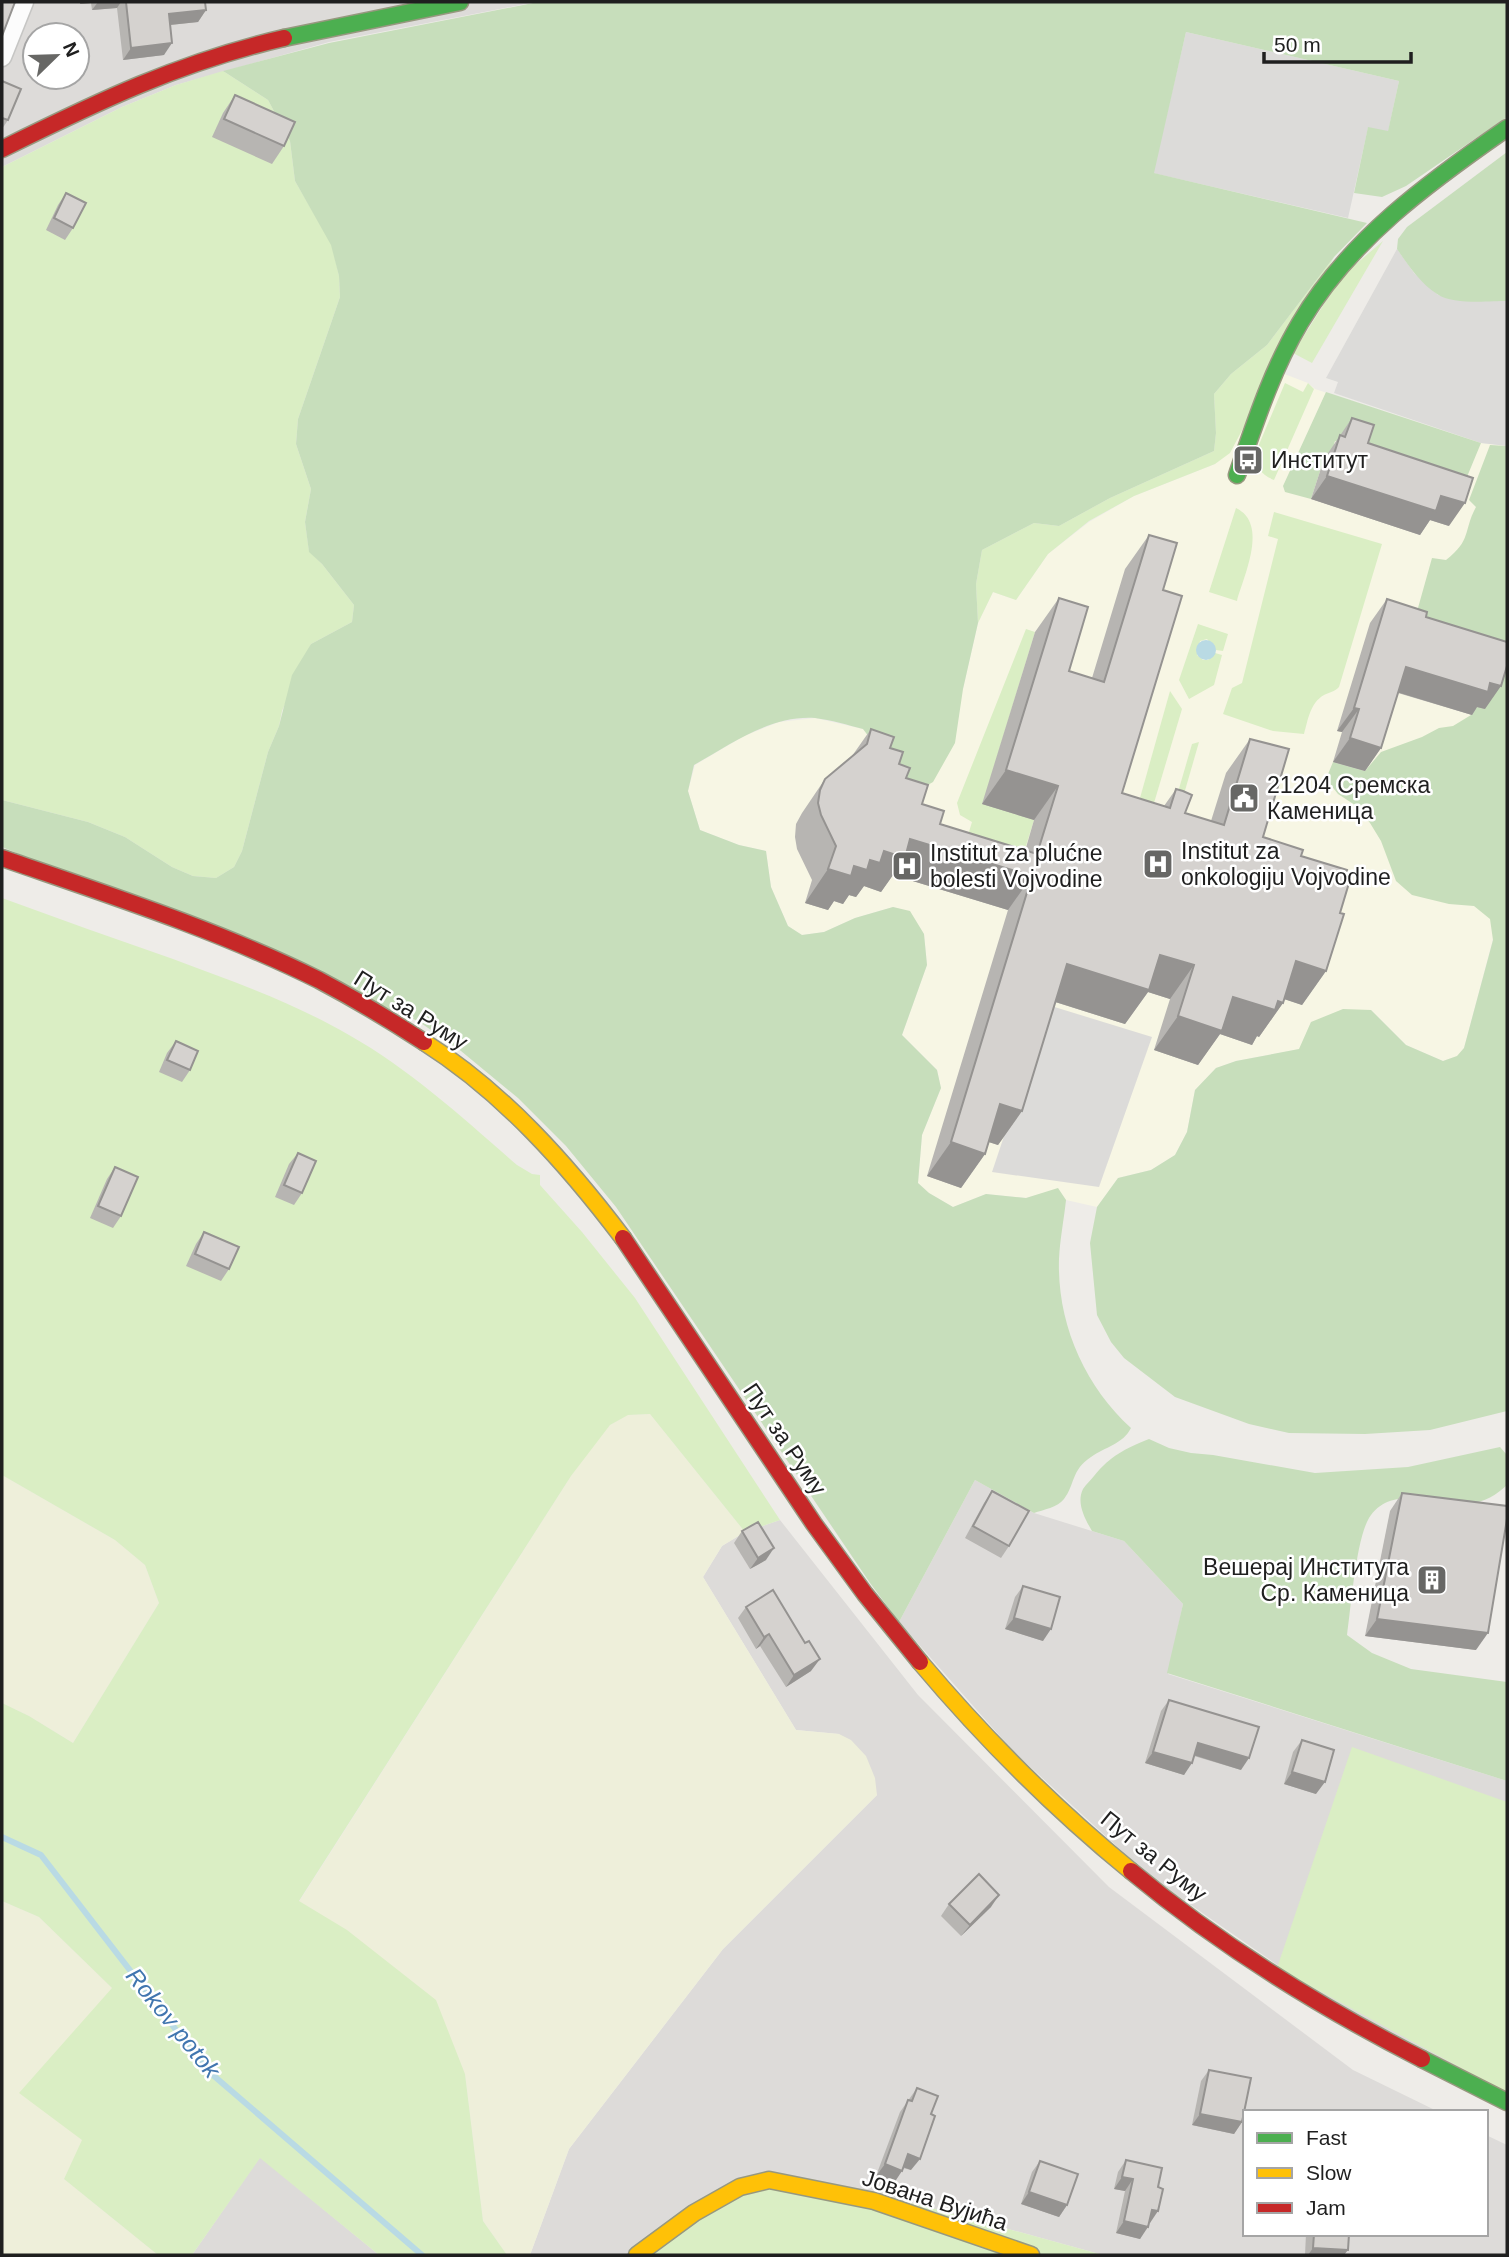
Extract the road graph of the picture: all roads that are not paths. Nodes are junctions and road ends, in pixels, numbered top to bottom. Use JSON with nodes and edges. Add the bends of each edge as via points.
{"nodes":[{"id":1,"x":24,"y":2,"type":"edge"},
{"id":2,"x":460,"y":2,"type":"edge"},
{"id":3,"x":2,"y":57,"type":"edge"},
{"id":4,"x":1507,"y":128,"type":"edge"},
{"id":5,"x":2,"y":149,"type":"edge"},
{"id":6,"x":1237,"y":475,"type":"dead end"},
{"id":7,"x":2,"y":858,"type":"edge"},
{"id":8,"x":1507,"y":2102,"type":"edge"},
{"id":9,"x":637,"y":2255,"type":"edge"},
{"id":10,"x":1031,"y":2255,"type":"edge"}],
"edges":[{"from":1,"to":3,"type":"street"},
{"from":2,"to":5,"type":"main road","via":[[327,28],[173,70]]},
{"from":4,"to":6,"type":"main road","via":[[1391,214],[1338,269],[1310,306],[1283,355]]},
{"from":7,"to":8,"type":"main road","name":"Пут за Руму","via":[[185,923],[303,972],[411,1031],[487,1089],[580,1183],[663,1294],[866,1596],[940,1687],[994,1743],[1148,1885],[1241,1952],[1383,2040]]},
{"from":9,"to":10,"type":"main road","name":"Јована Вујића","via":[[694,2213],[740,2187],[769,2180],[874,2201]]}]}
